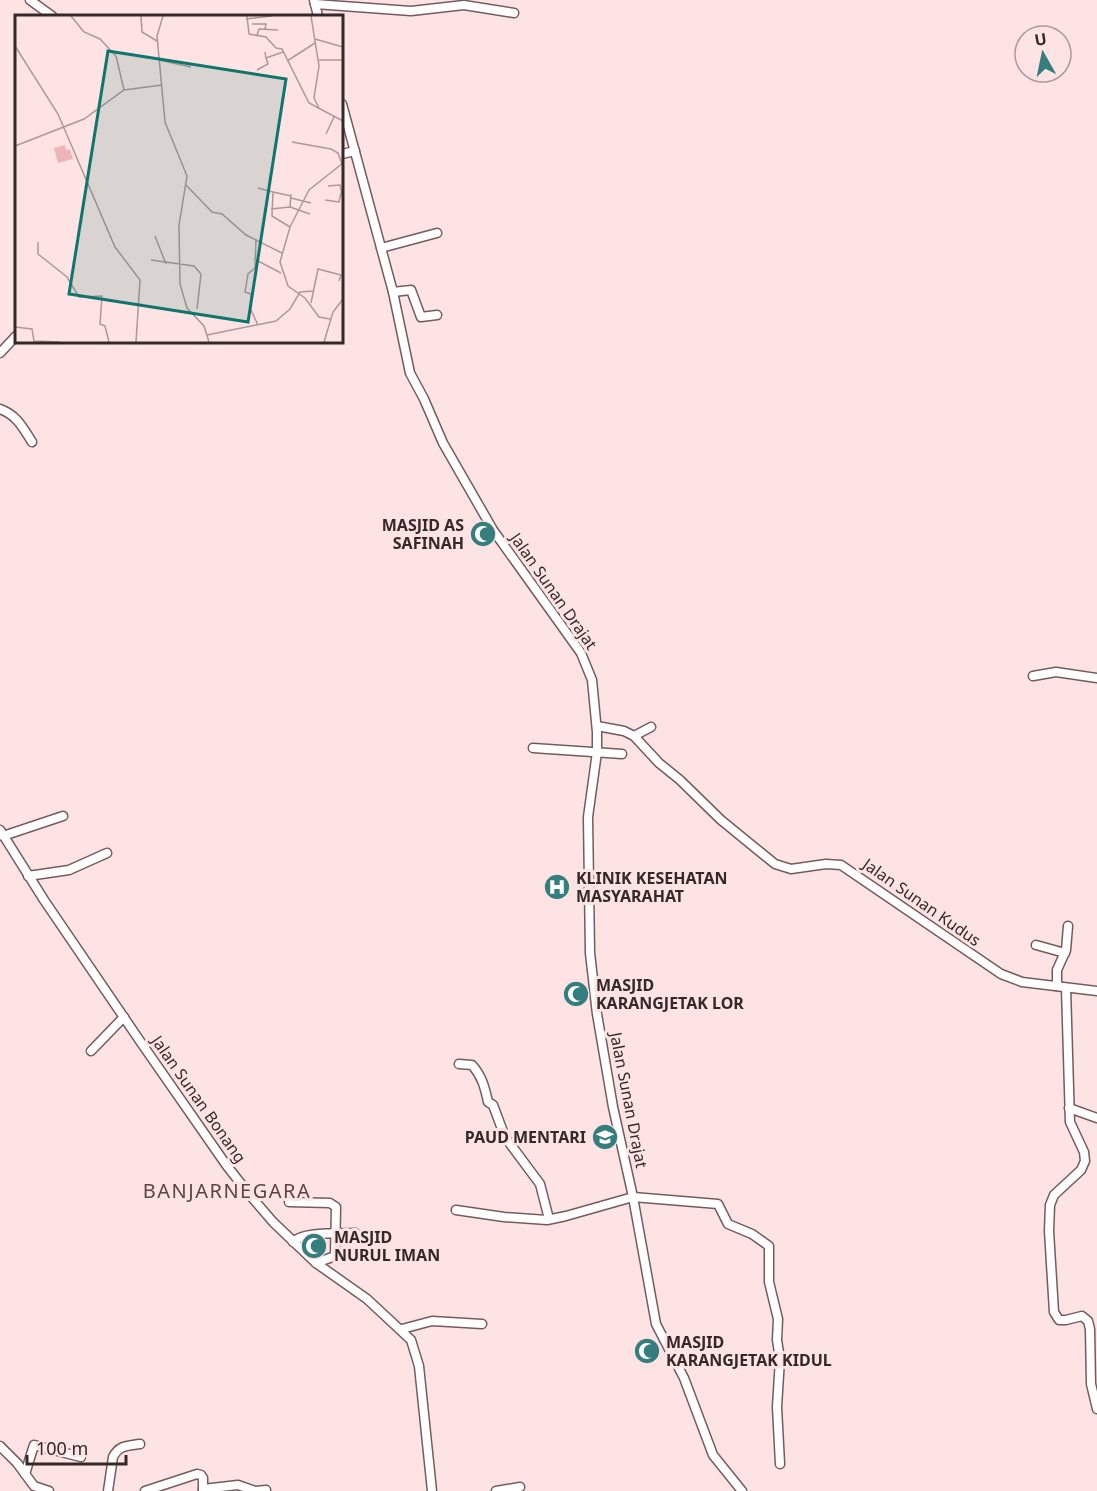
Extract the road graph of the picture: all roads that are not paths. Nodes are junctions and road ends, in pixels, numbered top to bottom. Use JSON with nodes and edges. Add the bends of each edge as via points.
{"nodes":[{"id":1,"x":30,"y":0,"type":"edge"},
{"id":2,"x":315,"y":2,"type":"edge"},
{"id":3,"x":514,"y":13,"type":"dead end"},
{"id":4,"x":51,"y":15,"type":"edge"},
{"id":5,"x":344,"y":111,"type":"edge"},
{"id":6,"x":355,"y":151,"type":"junction"},
{"id":7,"x":344,"y":154,"type":"edge"},
{"id":8,"x":437,"y":232,"type":"dead end"},
{"id":9,"x":381,"y":248,"type":"junction"},
{"id":10,"x":393,"y":292,"type":"junction"},
{"id":11,"x":437,"y":315,"type":"dead end"},
{"id":12,"x":15,"y":337,"type":"edge"},
{"id":13,"x":0,"y":353,"type":"edge"},
{"id":14,"x":0,"y":409,"type":"edge"},
{"id":15,"x":32,"y":442,"type":"dead end"},
{"id":16,"x":1033,"y":676,"type":"dead end"},
{"id":17,"x":1097,"y":678,"type":"edge"},
{"id":18,"x":597,"y":726,"type":"junction"},
{"id":19,"x":651,"y":727,"type":"dead end"},
{"id":20,"x":634,"y":736,"type":"junction"},
{"id":21,"x":533,"y":748,"type":"dead end"},
{"id":22,"x":597,"y":752,"type":"junction"},
{"id":23,"x":622,"y":754,"type":"dead end"},
{"id":24,"x":63,"y":816,"type":"dead end"},
{"id":25,"x":2,"y":833,"type":"edge"},
{"id":26,"x":107,"y":853,"type":"dead end"},
{"id":27,"x":28,"y":876,"type":"junction"},
{"id":28,"x":1068,"y":926,"type":"dead end"},
{"id":29,"x":1036,"y":945,"type":"dead end"},
{"id":30,"x":1065,"y":953,"type":"junction"},
{"id":31,"x":1057,"y":986,"type":"junction"},
{"id":32,"x":1066,"y":988,"type":"junction"},
{"id":33,"x":1097,"y":992,"type":"edge"},
{"id":34,"x":124,"y":1017,"type":"junction"},
{"id":35,"x":91,"y":1051,"type":"dead end"},
{"id":36,"x":459,"y":1064,"type":"dead end"},
{"id":37,"x":1069,"y":1108,"type":"junction"},
{"id":38,"x":1097,"y":1118,"type":"edge"},
{"id":39,"x":633,"y":1197,"type":"junction"},
{"id":40,"x":289,"y":1202,"type":"dead end"},
{"id":41,"x":456,"y":1210,"type":"dead end"},
{"id":42,"x":549,"y":1219,"type":"junction"},
{"id":43,"x":355,"y":1233,"type":"dead end"},
{"id":44,"x":337,"y":1234,"type":"junction"},
{"id":45,"x":293,"y":1242,"type":"junction"},
{"id":46,"x":316,"y":1263,"type":"junction"},
{"id":47,"x":482,"y":1324,"type":"dead end"},
{"id":48,"x":402,"y":1329,"type":"junction"},
{"id":49,"x":1097,"y":1409,"type":"edge"},
{"id":50,"x":140,"y":1444,"type":"dead end"},
{"id":51,"x":0,"y":1446,"type":"edge"},
{"id":52,"x":81,"y":1457,"type":"dead end"},
{"id":53,"x":780,"y":1464,"type":"dead end"},
{"id":54,"x":25,"y":1474,"type":"junction"},
{"id":55,"x":520,"y":1487,"type":"dead end"},
{"id":56,"x":203,"y":1490,"type":"edge"},
{"id":57,"x":266,"y":1490,"type":"edge"},
{"id":58,"x":49,"y":1491,"type":"edge"},
{"id":59,"x":108,"y":1491,"type":"edge"},
{"id":60,"x":145,"y":1491,"type":"edge"},
{"id":61,"x":432,"y":1491,"type":"edge"},
{"id":62,"x":496,"y":1491,"type":"edge"},
{"id":63,"x":742,"y":1491,"type":"edge"}],
"edges":[{"from":1,"to":4,"type":"street"},
{"from":2,"to":3,"type":"street","via":[[411,11],[464,5]]},
{"from":5,"to":6,"type":"street","name":"Jalan Sunan Drajat"},
{"from":6,"to":7,"type":"street"},
{"from":6,"to":9,"type":"street","name":"Jalan Sunan Drajat"},
{"from":8,"to":9,"type":"street"},
{"from":9,"to":10,"type":"street","name":"Jalan Sunan Drajat"},
{"from":10,"to":11,"type":"street","via":[[411,290],[421,317]]},
{"from":10,"to":18,"type":"street","name":"Jalan Sunan Drajat","via":[[408,368],[443,443],[493,530],[585,659],[594,691]]},
{"from":12,"to":13,"type":"street"},
{"from":14,"to":15,"type":"street","via":[[15,416]]},
{"from":16,"to":17,"type":"street","via":[[1056,672]]},
{"from":18,"to":20,"type":"street"},
{"from":18,"to":22,"type":"street","name":"Jalan Sunan Drajat"},
{"from":19,"to":20,"type":"street"},
{"from":20,"to":31,"type":"street","name":"Jalan Sunan Kudus","via":[[721,820],[775,864],[791,869],[841,865],[1001,974],[1022,982]]},
{"from":21,"to":22,"type":"street"},
{"from":22,"to":23,"type":"street"},
{"from":22,"to":39,"type":"street","name":"Jalan Sunan Drajat","via":[[588,817],[592,976],[613,1107]]},
{"from":24,"to":25,"type":"street"},
{"from":25,"to":27,"type":"street","name":"Jalan Sunan Bonang"},
{"from":26,"to":27,"type":"street","via":[[69,870]]},
{"from":27,"to":34,"type":"street","name":"Jalan Sunan Bonang"},
{"from":28,"to":30,"type":"street"},
{"from":29,"to":30,"type":"street"},
{"from":30,"to":31,"type":"street","via":[[1057,970]]},
{"from":31,"to":32,"type":"street","name":"Jalan Sunan Kudus"},
{"from":32,"to":33,"type":"street","name":"Jalan Sunan Kudus"},
{"from":32,"to":37,"type":"street"},
{"from":34,"to":35,"type":"street"},
{"from":34,"to":45,"type":"street","name":"Jalan Sunan Bonang","via":[[227,1166]]},
{"from":36,"to":42,"type":"street","via":[[472,1065],[479,1074],[505,1137],[540,1184]]},
{"from":37,"to":38,"type":"street"},
{"from":37,"to":49,"type":"street","via":[[1071,1127],[1085,1161],[1081,1170],[1054,1195],[1050,1205],[1054,1312],[1059,1320],[1082,1316],[1088,1321],[1091,1384]]},
{"from":39,"to":42,"type":"street"},
{"from":39,"to":53,"type":"street","via":[[716,1203],[728,1224],[768,1244],[769,1282],[778,1319]]},
{"from":39,"to":63,"type":"street","name":"Jalan Sunan Drajat","via":[[656,1324],[684,1378],[713,1455]]},
{"from":40,"to":44,"type":"street","via":[[333,1204]]},
{"from":41,"to":42,"type":"street"},
{"from":43,"to":44,"type":"street"},
{"from":44,"to":45,"type":"street","via":[[306,1235]]},
{"from":44,"to":46,"type":"street","via":[[335,1256]]},
{"from":45,"to":46,"type":"street","name":"Jalan Sunan Bonang"},
{"from":46,"to":48,"type":"street","name":"Jalan Sunan Bonang"},
{"from":47,"to":48,"type":"street","via":[[432,1321]]},
{"from":48,"to":61,"type":"street","name":"Jalan Sunan Bonang","via":[[411,1340],[419,1366]]},
{"from":50,"to":59,"type":"street","via":[[120,1447],[116,1452]]},
{"from":51,"to":54,"type":"street"},
{"from":52,"to":54,"type":"street","via":[[34,1445]]},
{"from":54,"to":58,"type":"street","via":[[34,1485]]},
{"from":55,"to":62,"type":"street"},
{"from":56,"to":57,"type":"street","via":[[238,1485]]},
{"from":56,"to":60,"type":"street","via":[[203,1478],[197,1474]]}]}
